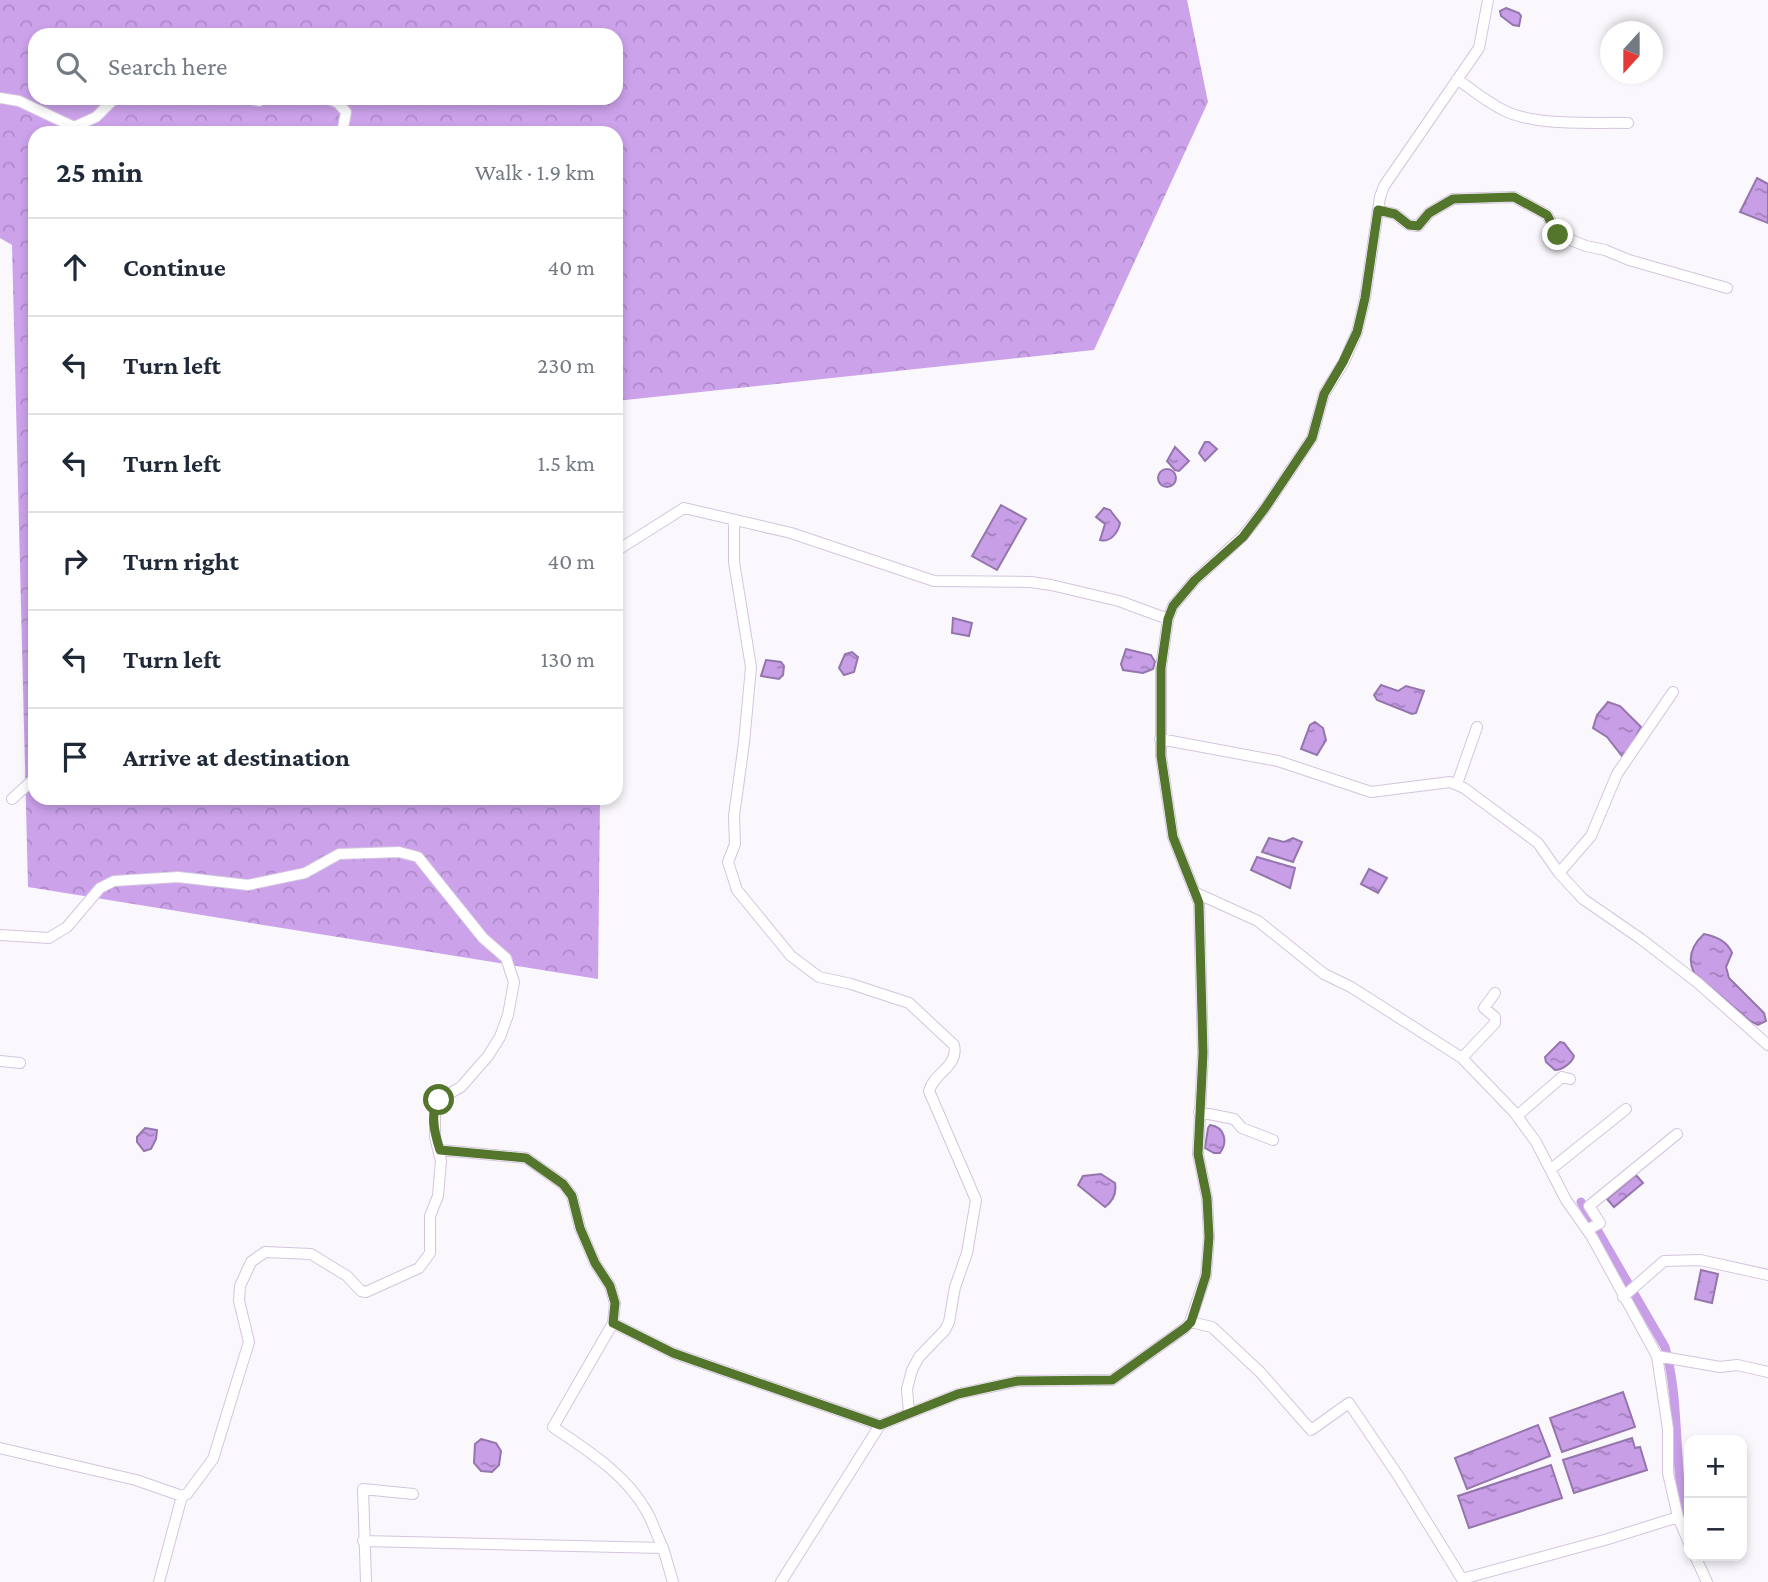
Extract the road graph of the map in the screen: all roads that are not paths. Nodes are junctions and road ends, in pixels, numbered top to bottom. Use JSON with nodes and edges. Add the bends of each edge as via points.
{"nodes":[{"id":1,"x":1488,"y":0,"type":"edge"},
{"id":2,"x":1457,"y":79,"type":"junction"},
{"id":3,"x":0,"y":98,"type":"edge"},
{"id":4,"x":108,"y":105,"type":"edge"},
{"id":5,"x":340,"y":105,"type":"edge"},
{"id":6,"x":1628,"y":123,"type":"dead end"},
{"id":7,"x":70,"y":126,"type":"edge"},
{"id":8,"x":84,"y":126,"type":"edge"},
{"id":9,"x":343,"y":126,"type":"edge"},
{"id":10,"x":1378,"y":210,"type":"junction"},
{"id":11,"x":1727,"y":288,"type":"dead end"},
{"id":12,"x":734,"y":521,"type":"junction"},
{"id":13,"x":623,"y":547,"type":"edge"},
{"id":14,"x":1168,"y":619,"type":"junction"},
{"id":15,"x":1673,"y":692,"type":"dead end"},
{"id":16,"x":1477,"y":727,"type":"dead end"},
{"id":17,"x":1160,"y":739,"type":"junction"},
{"id":18,"x":28,"y":784,"type":"edge"},
{"id":19,"x":1457,"y":784,"type":"junction"},
{"id":20,"x":12,"y":799,"type":"dead end"},
{"id":21,"x":1559,"y":873,"type":"junction"},
{"id":22,"x":1194,"y":892,"type":"junction"},
{"id":23,"x":0,"y":935,"type":"edge"},
{"id":24,"x":1495,"y":993,"type":"dead end"},
{"id":25,"x":1768,"y":1045,"type":"edge"},
{"id":26,"x":1462,"y":1058,"type":"junction"},
{"id":27,"x":0,"y":1061,"type":"edge"},
{"id":28,"x":20,"y":1063,"type":"dead end"},
{"id":29,"x":1570,"y":1079,"type":"dead end"},
{"id":30,"x":1626,"y":1109,"type":"dead end"},
{"id":31,"x":1199,"y":1112,"type":"junction"},
{"id":32,"x":1517,"y":1116,"type":"junction"},
{"id":33,"x":1677,"y":1134,"type":"dead end"},
{"id":34,"x":1273,"y":1140,"type":"dead end"},
{"id":35,"x":440,"y":1150,"type":"junction"},
{"id":36,"x":1551,"y":1169,"type":"junction"},
{"id":37,"x":1587,"y":1230,"type":"junction"},
{"id":38,"x":1768,"y":1275,"type":"edge"},
{"id":39,"x":1623,"y":1297,"type":"junction"},
{"id":40,"x":1191,"y":1322,"type":"junction"},
{"id":41,"x":613,"y":1323,"type":"junction"},
{"id":42,"x":1657,"y":1356,"type":"junction"},
{"id":43,"x":1768,"y":1372,"type":"edge"},
{"id":44,"x":909,"y":1413,"type":"junction"},
{"id":45,"x":880,"y":1425,"type":"junction"},
{"id":46,"x":0,"y":1448,"type":"edge"},
{"id":47,"x":413,"y":1494,"type":"dead end"},
{"id":48,"x":182,"y":1496,"type":"junction"},
{"id":49,"x":1678,"y":1517,"type":"junction"},
{"id":50,"x":1684,"y":1531,"type":"edge"},
{"id":51,"x":363,"y":1541,"type":"junction"},
{"id":52,"x":663,"y":1548,"type":"junction"},
{"id":53,"x":1697,"y":1561,"type":"edge"},
{"id":54,"x":159,"y":1582,"type":"edge"},
{"id":55,"x":366,"y":1582,"type":"edge"},
{"id":56,"x":673,"y":1582,"type":"edge"},
{"id":57,"x":781,"y":1582,"type":"edge"},
{"id":58,"x":1707,"y":1582,"type":"edge"}],
"edges":[{"from":1,"to":2,"type":"street","via":[[1479,48]]},
{"from":2,"to":6,"type":"street","via":[[1518,116],[1557,122]]},
{"from":2,"to":10,"type":"street","via":[[1384,186]]},
{"from":3,"to":7,"type":"street","via":[[19,101]]},
{"from":4,"to":8,"type":"street"},
{"from":5,"to":9,"type":"street","via":[[346,112]]},
{"from":10,"to":11,"type":"street","via":[[1418,226],[1429,213],[1453,199],[1514,197],[1547,215],[1558,235]]},
{"from":10,"to":14,"type":"street","via":[[1357,332],[1324,394],[1312,438],[1243,537],[1195,580]]},
{"from":12,"to":13,"type":"street","via":[[684,509]]},
{"from":12,"to":14,"type":"street","via":[[802,537],[934,581],[1051,585],[1119,601]]},
{"from":12,"to":44,"type":"street","via":[[734,562],[751,667],[734,816],[735,844],[728,862],[737,890],[791,956],[819,976],[909,1003],[956,1052],[929,1091],[976,1200],[950,1322],[912,1370],[907,1389]]},
{"from":14,"to":17,"type":"street","via":[[1161,668]]},
{"from":15,"to":21,"type":"street","via":[[1617,774],[1591,836]]},
{"from":16,"to":19,"type":"street"},
{"from":17,"to":19,"type":"street","via":[[1278,761],[1371,792]]},
{"from":17,"to":22,"type":"street","via":[[1173,837]]},
{"from":18,"to":20,"type":"street"},
{"from":19,"to":21,"type":"street","via":[[1538,843]]},
{"from":21,"to":25,"type":"street","via":[[1583,899],[1698,983]]},
{"from":22,"to":26,"type":"street","via":[[1258,921],[1324,974]]},
{"from":22,"to":31,"type":"street","via":[[1199,903],[1203,1053]]},
{"from":23,"to":35,"type":"street","via":[[50,938],[67,927],[100,888],[114,881],[178,877],[248,885],[305,873],[339,854],[399,852],[418,858],[483,938],[506,958],[514,982],[504,1026],[488,1056],[461,1087],[435,1104],[435,1137]]},
{"from":24,"to":26,"type":"street","via":[[1484,1008],[1495,1017],[1495,1023]]},
{"from":26,"to":32,"type":"street"},
{"from":27,"to":28,"type":"street"},
{"from":29,"to":32,"type":"street","via":[[1562,1077]]},
{"from":30,"to":36,"type":"street"},
{"from":31,"to":34,"type":"street","via":[[1234,1119],[1242,1128]]},
{"from":31,"to":40,"type":"street","via":[[1198,1154],[1209,1237],[1206,1275]]},
{"from":32,"to":36,"type":"street"},
{"from":33,"to":37,"type":"street","via":[[1589,1206],[1600,1223]]},
{"from":35,"to":41,"type":"street","via":[[526,1158],[563,1184],[572,1196],[595,1263],[610,1286],[615,1303]]},
{"from":35,"to":48,"type":"street","via":[[438,1196],[430,1216],[430,1253],[419,1268],[366,1292],[311,1254],[265,1252],[251,1262],[240,1286],[249,1342],[242,1366],[213,1459]]},
{"from":36,"to":37,"type":"street"},
{"from":37,"to":39,"type":"street"},
{"from":38,"to":39,"type":"street","via":[[1700,1260],[1664,1261]]},
{"from":39,"to":42,"type":"street"},
{"from":40,"to":44,"type":"street","via":[[1112,1380],[1018,1381],[958,1394]]},
{"from":40,"to":49,"type":"street","via":[[1212,1327],[1311,1430],[1349,1403],[1462,1578]]},
{"from":41,"to":45,"type":"street","via":[[673,1353]]},
{"from":41,"to":52,"type":"street","via":[[553,1427],[616,1473],[648,1513]]},
{"from":42,"to":43,"type":"street"},
{"from":42,"to":49,"type":"street","via":[[1668,1429],[1668,1473]]},
{"from":44,"to":45,"type":"street"},
{"from":45,"to":57,"type":"street"},
{"from":46,"to":48,"type":"street","via":[[136,1480]]},
{"from":47,"to":51,"type":"street","via":[[363,1489]]},
{"from":48,"to":54,"type":"street"},
{"from":49,"to":50,"type":"street"},
{"from":51,"to":52,"type":"street"},
{"from":51,"to":55,"type":"street"},
{"from":52,"to":56,"type":"street"},
{"from":53,"to":58,"type":"street"}]}
